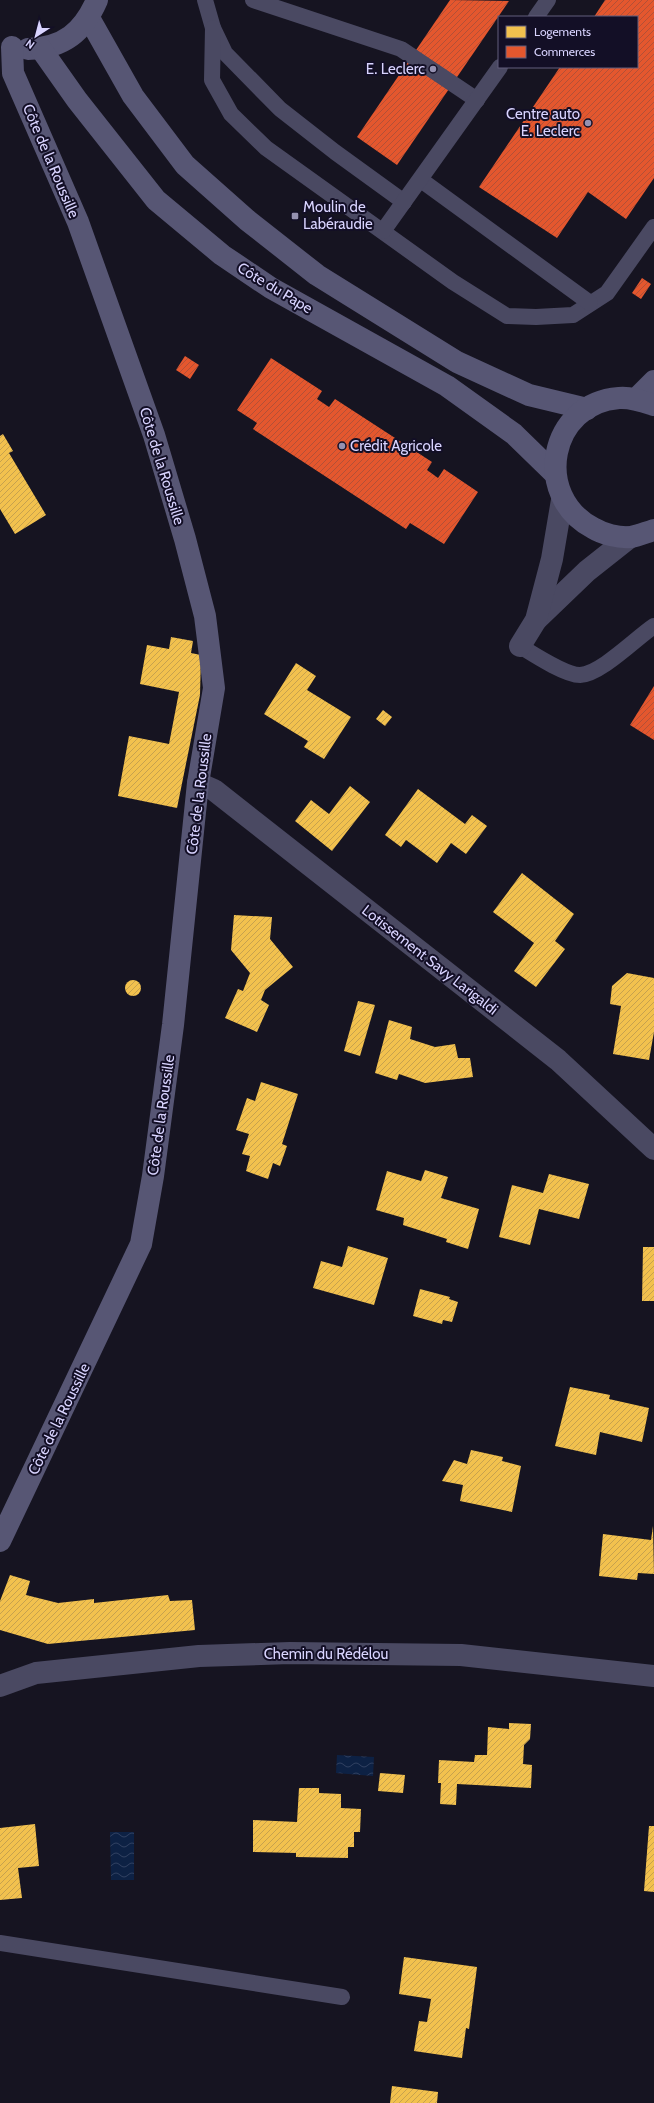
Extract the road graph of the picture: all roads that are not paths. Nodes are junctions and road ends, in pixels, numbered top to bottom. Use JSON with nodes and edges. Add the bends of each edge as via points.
{"nodes":[{"id":1,"x":205,"y":0,"type":"edge"},
{"id":2,"x":253,"y":0,"type":"edge"},
{"id":3,"x":548,"y":0,"type":"edge"},
{"id":4,"x":93,"y":9,"type":"edge"},
{"id":5,"x":537,"y":16,"type":"edge"},
{"id":6,"x":213,"y":28,"type":"junction"},
{"id":7,"x":6,"y":44,"type":"edge"},
{"id":8,"x":41,"y":49,"type":"junction"},
{"id":9,"x":499,"y":68,"type":"edge"},
{"id":10,"x":477,"y":100,"type":"junction"},
{"id":11,"x":420,"y":180,"type":"junction"},
{"id":12,"x":404,"y":202,"type":"junction"},
{"id":13,"x":654,"y":227,"type":"edge"},
{"id":14,"x":383,"y":231,"type":"junction"},
{"id":15,"x":590,"y":303,"type":"junction"},
{"id":16,"x":654,"y":381,"type":"edge"},
{"id":17,"x":645,"y":402,"type":"edge"},
{"id":18,"x":587,"y":409,"type":"junction"},
{"id":19,"x":555,"y":474,"type":"junction"},
{"id":20,"x":562,"y":500,"type":"junction"},
{"id":21,"x":654,"y":530,"type":"edge"},
{"id":22,"x":630,"y":537,"type":"junction"},
{"id":23,"x":536,"y":620,"type":"junction"},
{"id":24,"x":654,"y":626,"type":"edge"},
{"id":25,"x":520,"y":646,"type":"joint"},
{"id":26,"x":198,"y":782,"type":"junction"},
{"id":27,"x":654,"y":1150,"type":"edge"},
{"id":28,"x":0,"y":1541,"type":"edge"},
{"id":29,"x":654,"y":1676,"type":"edge"},
{"id":30,"x":0,"y":1686,"type":"edge"},
{"id":31,"x":0,"y":1943,"type":"edge"},
{"id":32,"x":342,"y":1997,"type":"dead end"}],
"edges":[{"from":1,"to":6,"type":"lane"},
{"from":2,"to":10,"type":"lane","via":[[401,49]]},
{"from":3,"to":5,"type":"lane"},
{"from":4,"to":8,"type":"street","via":[[76,33],[60,43]]},
{"from":4,"to":18,"type":"street","via":[[133,96],[185,165],[247,220],[317,276],[457,362],[529,395]]},
{"from":6,"to":12,"type":"lane","via":[[225,53],[280,108]]},
{"from":6,"to":14,"type":"lane","via":[[212,80],[231,114],[266,148]]},
{"from":7,"to":8,"type":"street","via":[[26,49]]},
{"from":7,"to":26,"type":"street","name":"Côte de la Roussille","via":[[13,72],[78,222],[154,435],[185,539],[205,616],[214,688]]},
{"from":8,"to":19,"type":"street","name":"Côte du Pape","via":[[77,100],[156,200],[222,255],[271,288],[447,386],[514,434]]},
{"from":9,"to":10,"type":"lane"},
{"from":10,"to":11,"type":"lane"},
{"from":11,"to":12,"type":"lane"},
{"from":11,"to":15,"type":"lane"},
{"from":12,"to":14,"type":"lane"},
{"from":13,"to":15,"type":"lane","via":[[607,293]]},
{"from":14,"to":15,"type":"lane","via":[[453,282],[507,316],[573,315]]},
{"from":16,"to":17,"type":"street"},
{"from":17,"to":18,"type":"street","via":[[619,398],[602,401]]},
{"from":18,"to":19,"type":"street","via":[[572,421],[561,437],[555,455]]},
{"from":19,"to":20,"type":"street"},
{"from":20,"to":22,"type":"street","via":[[579,521],[603,534]]},
{"from":20,"to":23,"type":"street","via":[[552,558]]},
{"from":21,"to":22,"type":"street"},
{"from":22,"to":23,"type":"street","via":[[587,571]]},
{"from":23,"to":25,"type":"street"},
{"from":24,"to":25,"type":"lane","via":[[596,669],[580,675],[555,667]]},
{"from":26,"to":27,"type":"street","name":"Lotissement Savy Larigaldi","via":[[214,790],[558,1060]]},
{"from":26,"to":28,"type":"street","name":"Côte de la Roussille","via":[[173,1025],[153,1176],[141,1244]]},
{"from":29,"to":30,"type":"street","name":"Chemin du Rédélou","via":[[461,1655],[290,1654],[199,1656],[43,1673]]},
{"from":31,"to":32,"type":"lane"}]}
